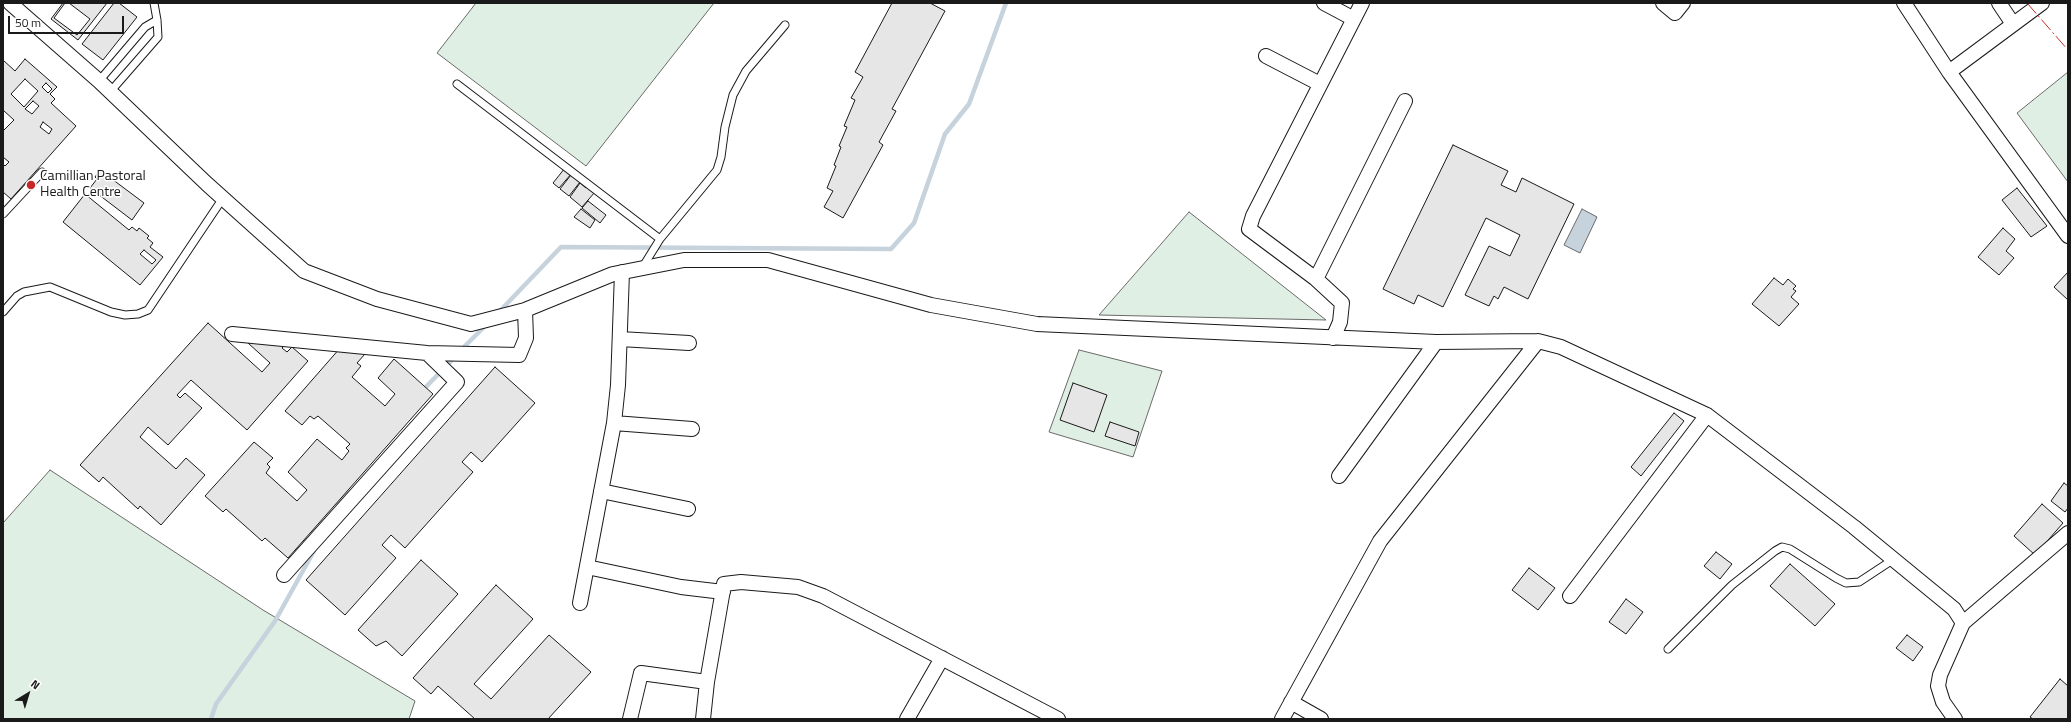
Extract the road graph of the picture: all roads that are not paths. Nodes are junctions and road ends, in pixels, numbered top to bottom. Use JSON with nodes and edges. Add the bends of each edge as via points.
{"nodes":[{"id":1,"x":10,"y":3,"type":"edge"},
{"id":2,"x":154,"y":3,"type":"edge"},
{"id":3,"x":1324,"y":3,"type":"edge"},
{"id":4,"x":1362,"y":3,"type":"edge"},
{"id":5,"x":1663,"y":3,"type":"edge"},
{"id":6,"x":1683,"y":3,"type":"edge"},
{"id":7,"x":1904,"y":3,"type":"edge"},
{"id":8,"x":1999,"y":3,"type":"edge"},
{"id":9,"x":2042,"y":3,"type":"edge"},
{"id":10,"x":1354,"y":19,"type":"junction"},
{"id":11,"x":157,"y":20,"type":"junction"},
{"id":12,"x":2014,"y":24,"type":"junction"},
{"id":13,"x":785,"y":25,"type":"dead end"},
{"id":14,"x":1266,"y":56,"type":"dead end"},
{"id":15,"x":1948,"y":72,"type":"junction"},
{"id":16,"x":99,"y":82,"type":"junction"},
{"id":17,"x":457,"y":84,"type":"dead end"},
{"id":18,"x":1320,"y":84,"type":"junction"},
{"id":19,"x":110,"y":92,"type":"junction"},
{"id":20,"x":1405,"y":101,"type":"dead end"},
{"id":21,"x":42,"y":172,"type":"dead end"},
{"id":22,"x":223,"y":198,"type":"junction"},
{"id":23,"x":3,"y":214,"type":"edge"},
{"id":24,"x":2068,"y":236,"type":"edge"},
{"id":25,"x":660,"y":239,"type":"junction"},
{"id":26,"x":642,"y":268,"type":"junction"},
{"id":27,"x":622,"y":272,"type":"junction"},
{"id":28,"x":1316,"y":279,"type":"junction"},
{"id":29,"x":525,"y":310,"type":"junction"},
{"id":30,"x":3,"y":312,"type":"edge"},
{"id":31,"x":232,"y":334,"type":"dead end"},
{"id":32,"x":1333,"y":338,"type":"junction"},
{"id":33,"x":620,"y":339,"type":"junction"},
{"id":34,"x":1538,"y":341,"type":"junction"},
{"id":35,"x":1436,"y":342,"type":"junction"},
{"id":36,"x":689,"y":343,"type":"dead end"},
{"id":37,"x":427,"y":353,"type":"junction"},
{"id":38,"x":1707,"y":415,"type":"junction"},
{"id":39,"x":614,"y":423,"type":"junction"},
{"id":40,"x":692,"y":428,"type":"dead end"},
{"id":41,"x":1339,"y":476,"type":"dead end"},
{"id":42,"x":602,"y":491,"type":"junction"},
{"id":43,"x":688,"y":509,"type":"dead end"},
{"id":44,"x":2068,"y":533,"type":"edge"},
{"id":45,"x":1894,"y":560,"type":"junction"},
{"id":46,"x":587,"y":568,"type":"junction"},
{"id":47,"x":284,"y":575,"type":"dead end"},
{"id":48,"x":723,"y":592,"type":"junction"},
{"id":49,"x":1570,"y":596,"type":"dead end"},
{"id":50,"x":580,"y":603,"type":"dead end"},
{"id":51,"x":1962,"y":623,"type":"junction"},
{"id":52,"x":1668,"y":649,"type":"dead end"},
{"id":53,"x":942,"y":658,"type":"junction"},
{"id":54,"x":707,"y":682,"type":"junction"},
{"id":55,"x":1291,"y":702,"type":"junction"},
{"id":56,"x":630,"y":719,"type":"edge"},
{"id":57,"x":703,"y":719,"type":"edge"},
{"id":58,"x":908,"y":719,"type":"edge"},
{"id":59,"x":1058,"y":719,"type":"edge"},
{"id":60,"x":1282,"y":719,"type":"edge"},
{"id":61,"x":1321,"y":719,"type":"edge"},
{"id":62,"x":1955,"y":719,"type":"edge"}],
"edges":[{"from":1,"to":16,"type":"street"},
{"from":2,"to":11,"type":"lane"},
{"from":3,"to":10,"type":"street"},
{"from":4,"to":10,"type":"street"},
{"from":5,"to":6,"type":"street","via":[[1675,13]]},
{"from":7,"to":15,"type":"street"},
{"from":8,"to":12,"type":"street"},
{"from":9,"to":12,"type":"street"},
{"from":10,"to":18,"type":"street"},
{"from":11,"to":16,"type":"lane","via":[[145,27]]},
{"from":11,"to":19,"type":"lane","via":[[158,37]]},
{"from":12,"to":15,"type":"street"},
{"from":13,"to":25,"type":"lane","via":[[746,71],[733,95],[721,157],[716,170]]},
{"from":14,"to":18,"type":"street"},
{"from":15,"to":24,"type":"street"},
{"from":16,"to":19,"type":"street"},
{"from":17,"to":25,"type":"lane"},
{"from":18,"to":28,"type":"street","via":[[1253,216],[1249,229]]},
{"from":19,"to":22,"type":"street"},
{"from":20,"to":28,"type":"street"},
{"from":21,"to":23,"type":"lane"},
{"from":22,"to":29,"type":"street","via":[[304,271],[377,299],[471,324]]},
{"from":22,"to":30,"type":"lane","via":[[148,310],[125,315],[111,312],[50,287],[24,292]]},
{"from":25,"to":26,"type":"lane"},
{"from":26,"to":27,"type":"street"},
{"from":26,"to":32,"type":"street","via":[[684,260],[768,260],[930,305],[1037,324]]},
{"from":27,"to":29,"type":"street"},
{"from":27,"to":33,"type":"street"},
{"from":28,"to":32,"type":"street","via":[[1342,303],[1340,322]]},
{"from":29,"to":37,"type":"street","via":[[526,338],[519,355]]},
{"from":31,"to":37,"type":"street"},
{"from":32,"to":35,"type":"street"},
{"from":33,"to":36,"type":"street"},
{"from":33,"to":39,"type":"street"},
{"from":34,"to":35,"type":"street"},
{"from":34,"to":38,"type":"street","via":[[1561,347]]},
{"from":34,"to":55,"type":"street","via":[[1380,541]]},
{"from":35,"to":41,"type":"street"},
{"from":37,"to":47,"type":"street","via":[[457,382]]},
{"from":38,"to":45,"type":"street","via":[[1854,526]]},
{"from":38,"to":49,"type":"street"},
{"from":39,"to":40,"type":"street"},
{"from":39,"to":42,"type":"street"},
{"from":42,"to":43,"type":"street"},
{"from":42,"to":46,"type":"street"},
{"from":44,"to":51,"type":"street"},
{"from":45,"to":51,"type":"street","via":[[1954,609]]},
{"from":45,"to":52,"type":"lane","via":[[1859,582],[1846,583],[1790,548],[1782,548],[1732,585]]},
{"from":46,"to":48,"type":"street","via":[[682,587]]},
{"from":46,"to":50,"type":"street"},
{"from":48,"to":53,"type":"street","via":[[724,584],[741,582],[798,587],[823,596]]},
{"from":48,"to":54,"type":"street"},
{"from":51,"to":62,"type":"street","via":[[1940,675],[1938,686]]},
{"from":53,"to":58,"type":"street"},
{"from":53,"to":59,"type":"street"},
{"from":54,"to":56,"type":"street","via":[[641,673]]},
{"from":54,"to":57,"type":"street"},
{"from":55,"to":60,"type":"street"},
{"from":55,"to":61,"type":"street"}]}
